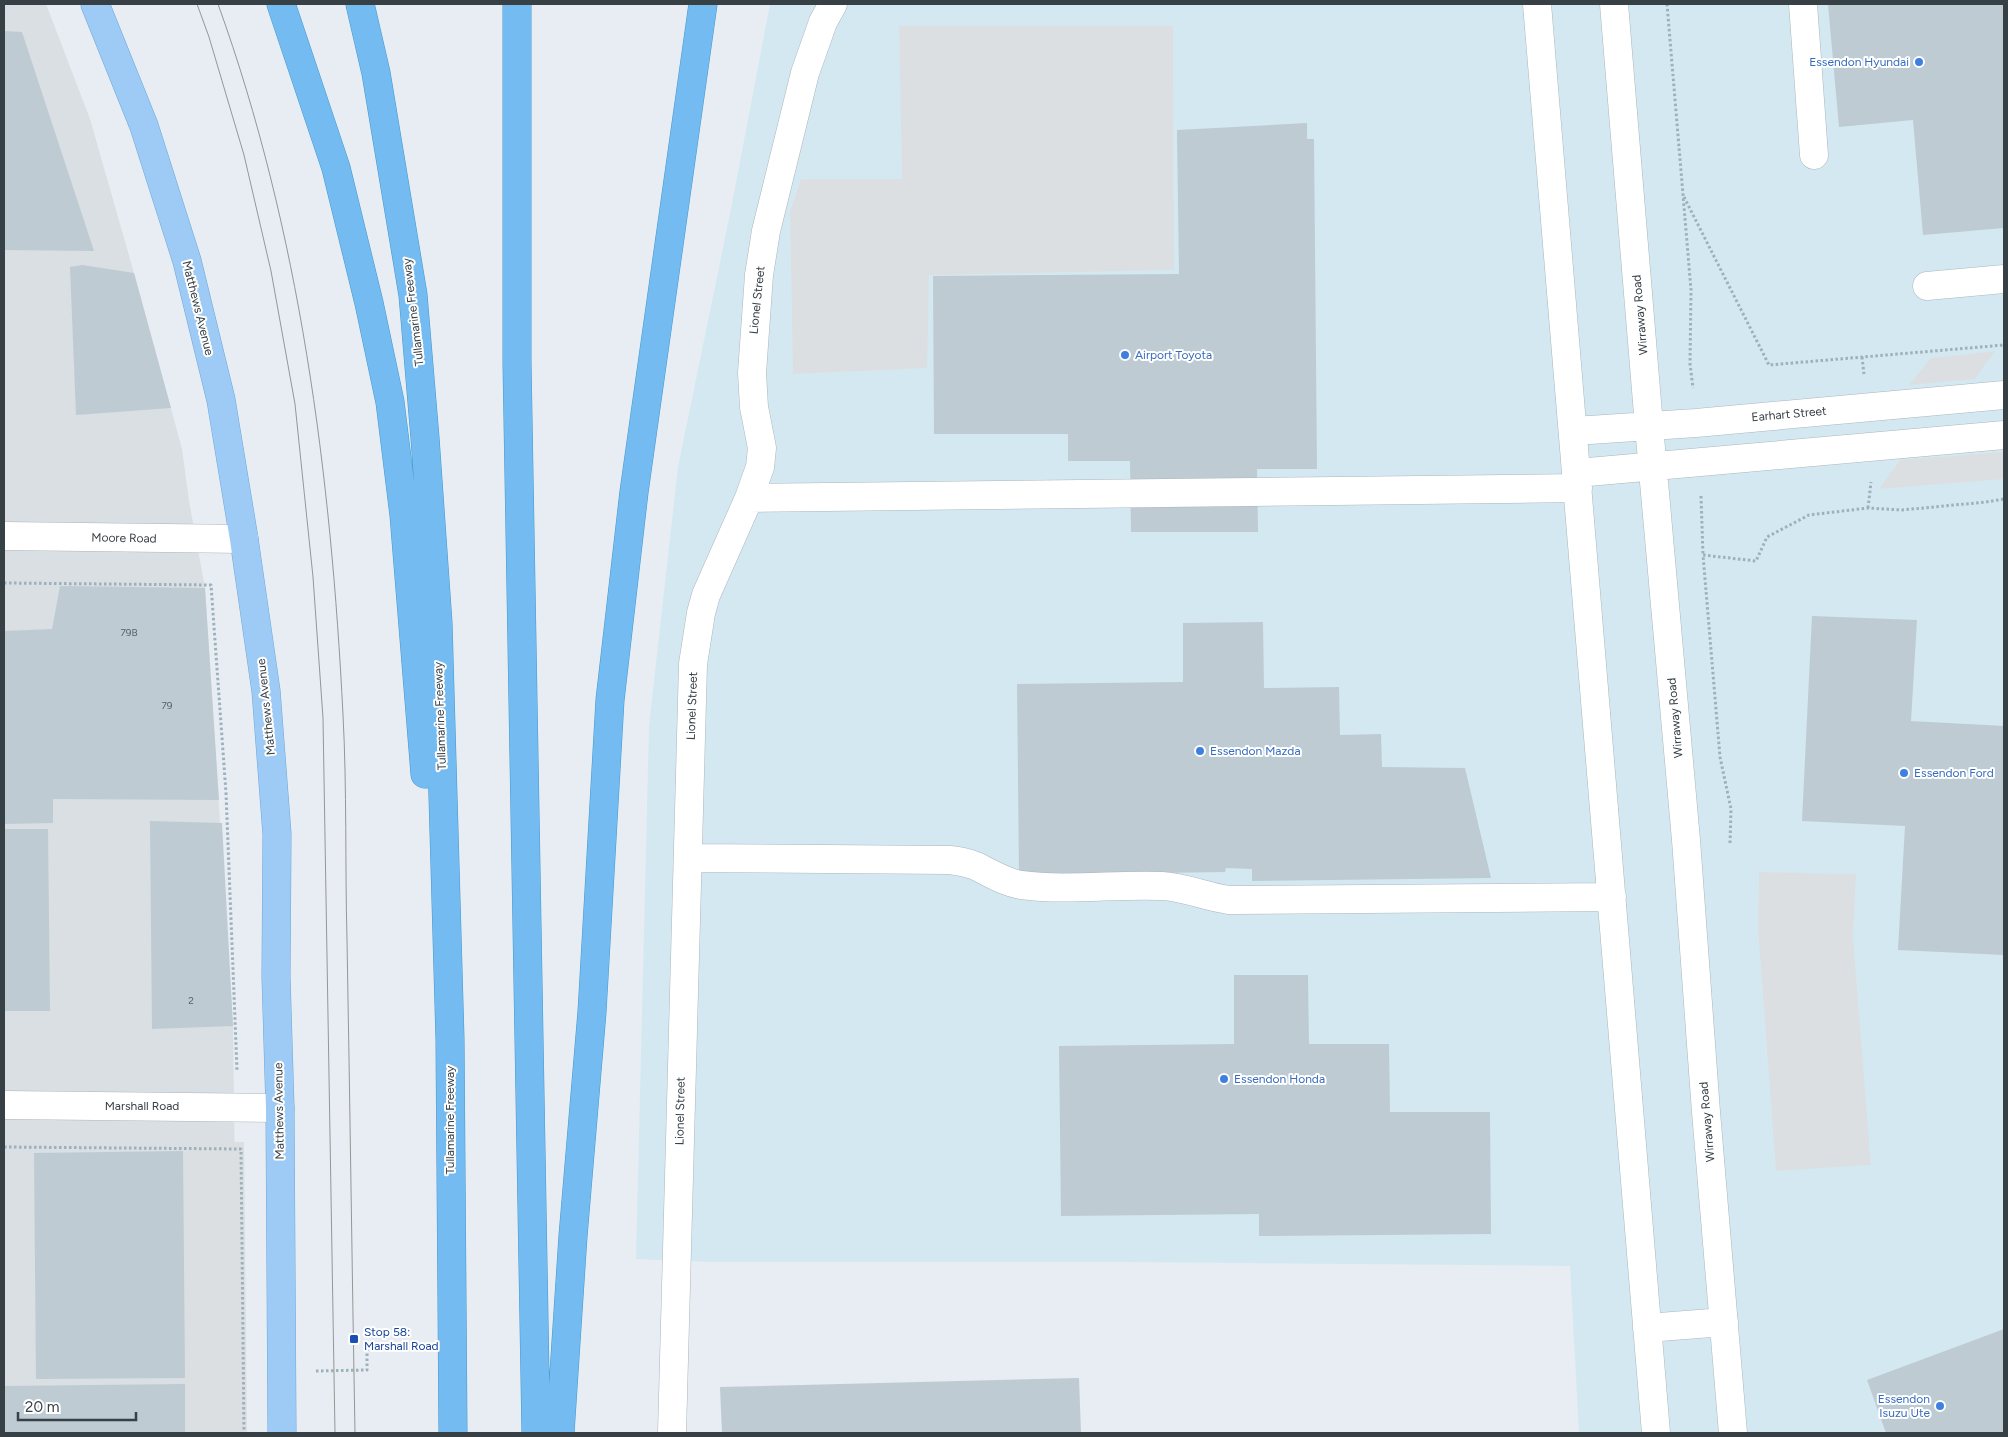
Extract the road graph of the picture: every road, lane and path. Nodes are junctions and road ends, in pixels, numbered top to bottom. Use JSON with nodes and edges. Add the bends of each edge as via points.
{"nodes":[{"id":1,"x":95,"y":4,"type":"edge"},
{"id":2,"x":282,"y":4,"type":"edge"},
{"id":3,"x":360,"y":4,"type":"edge"},
{"id":4,"x":517,"y":4,"type":"edge"},
{"id":5,"x":704,"y":4,"type":"edge"},
{"id":6,"x":833,"y":4,"type":"edge"},
{"id":7,"x":1538,"y":4,"type":"edge"},
{"id":8,"x":1614,"y":4,"type":"edge"},
{"id":9,"x":1667,"y":4,"type":"edge"},
{"id":10,"x":1803,"y":4,"type":"edge"},
{"id":11,"x":1814,"y":155,"type":"dead end"},
{"id":12,"x":1683,"y":195,"type":"junction"},
{"id":13,"x":2004,"y":279,"type":"edge"},
{"id":14,"x":1928,"y":286,"type":"dead end"},
{"id":15,"x":2004,"y":346,"type":"edge"},
{"id":16,"x":2004,"y":395,"type":"edge"},
{"id":17,"x":1696,"y":423,"type":"junction"},
{"id":18,"x":1649,"y":426,"type":"junction"},
{"id":19,"x":1574,"y":430,"type":"junction"},
{"id":20,"x":2004,"y":435,"type":"edge"},
{"id":21,"x":1699,"y":462,"type":"junction"},
{"id":22,"x":1653,"y":466,"type":"junction"},
{"id":23,"x":1577,"y":480,"type":"junction"},
{"id":24,"x":749,"y":498,"type":"junction"},
{"id":25,"x":2004,"y":499,"type":"edge"},
{"id":26,"x":4,"y":536,"type":"edge"},
{"id":27,"x":244,"y":539,"type":"junction"},
{"id":28,"x":1702,"y":556,"type":"junction"},
{"id":29,"x":4,"y":584,"type":"edge"},
{"id":30,"x":1730,"y":843,"type":"dead end"},
{"id":31,"x":689,"y":858,"type":"junction"},
{"id":32,"x":1612,"y":897,"type":"junction"},
{"id":33,"x":450,"y":1039,"type":"junction"},
{"id":34,"x":238,"y":1070,"type":"dead end"},
{"id":35,"x":4,"y":1105,"type":"edge"},
{"id":36,"x":280,"y":1108,"type":"junction"},
{"id":37,"x":4,"y":1147,"type":"edge"},
{"id":38,"x":1724,"y":1322,"type":"junction"},
{"id":39,"x":1647,"y":1328,"type":"junction"},
{"id":40,"x":367,"y":1344,"type":"dead end"},
{"id":41,"x":281,"y":1372,"type":"junction"},
{"id":42,"x":244,"y":1433,"type":"edge"},
{"id":43,"x":282,"y":1433,"type":"edge"},
{"id":44,"x":453,"y":1433,"type":"edge"},
{"id":45,"x":536,"y":1433,"type":"edge"},
{"id":46,"x":560,"y":1433,"type":"edge"},
{"id":47,"x":672,"y":1433,"type":"edge"},
{"id":48,"x":1656,"y":1433,"type":"edge"},
{"id":49,"x":1733,"y":1433,"type":"edge"}],
"edges":[{"from":1,"to":27,"type":"main road","name":"Matthews Avenue","via":[[144,126],[187,262],[221,400]]},
{"from":2,"to":33,"type":"highway","via":[[336,168],[390,402],[404,516]]},
{"from":3,"to":33,"type":"highway","name":"Tullamarine Freeway","via":[[376,73],[413,294],[438,623]]},
{"from":4,"to":45,"type":"highway","via":[[517,363]]},
{"from":5,"to":46,"type":"highway","via":[[637,472],[610,700],[592,1012]]},
{"from":6,"to":24,"type":"street","name":"Lionel Street","via":[[822,22],[803,81],[766,231],[754,323],[752,373],[762,457]]},
{"from":7,"to":19,"type":"street"},
{"from":8,"to":18,"type":"street","name":"Wirraway Road"},
{"from":9,"to":12,"type":"path"},
{"from":10,"to":11,"type":"street"},
{"from":12,"to":15,"type":"path","via":[[1769,365]]},
{"from":12,"to":17,"type":"path","via":[[1692,290],[1690,364]]},
{"from":13,"to":14,"type":"street"},
{"from":16,"to":17,"type":"street","name":"Earhart Street"},
{"from":17,"to":18,"type":"street","name":"Earhart Street"},
{"from":18,"to":19,"type":"street","name":"Earhart Street"},
{"from":18,"to":22,"type":"street","name":"Wirraway Road"},
{"from":19,"to":23,"type":"street"},
{"from":20,"to":21,"type":"street"},
{"from":21,"to":22,"type":"street"},
{"from":21,"to":28,"type":"path"},
{"from":22,"to":23,"type":"street"},
{"from":22,"to":38,"type":"street","name":"Wirraway Road"},
{"from":23,"to":24,"type":"street"},
{"from":23,"to":32,"type":"street"},
{"from":24,"to":31,"type":"street","name":"Lionel Street","via":[[711,584],[698,628],[691,692]]},
{"from":25,"to":28,"type":"path","via":[[1809,515],[1767,537],[1756,561]]},
{"from":26,"to":27,"type":"street","name":"Moore Road"},
{"from":27,"to":36,"type":"main road","name":"Matthews Avenue","via":[[266,691],[277,834],[276,977]]},
{"from":28,"to":30,"type":"path","via":[[1720,758],[1731,809]]},
{"from":29,"to":34,"type":"path","via":[[211,585],[226,793]]},
{"from":31,"to":32,"type":"street","via":[[950,860],[1022,885],[1053,888],[1162,886],[1229,900]]},
{"from":31,"to":47,"type":"street","name":"Lionel Street"},
{"from":32,"to":39,"type":"street"},
{"from":33,"to":44,"type":"highway","name":"Tullamarine Freeway"},
{"from":35,"to":36,"type":"street","name":"Marshall Road"},
{"from":36,"to":41,"type":"main road","name":"Matthews Avenue"},
{"from":37,"to":42,"type":"path","via":[[241,1149]]},
{"from":38,"to":39,"type":"street"},
{"from":38,"to":49,"type":"street","name":"Wirraway Road"},
{"from":39,"to":48,"type":"street"},
{"from":40,"to":41,"type":"path","via":[[367,1370]]},
{"from":41,"to":43,"type":"main road","name":"Matthews Avenue"}]}
